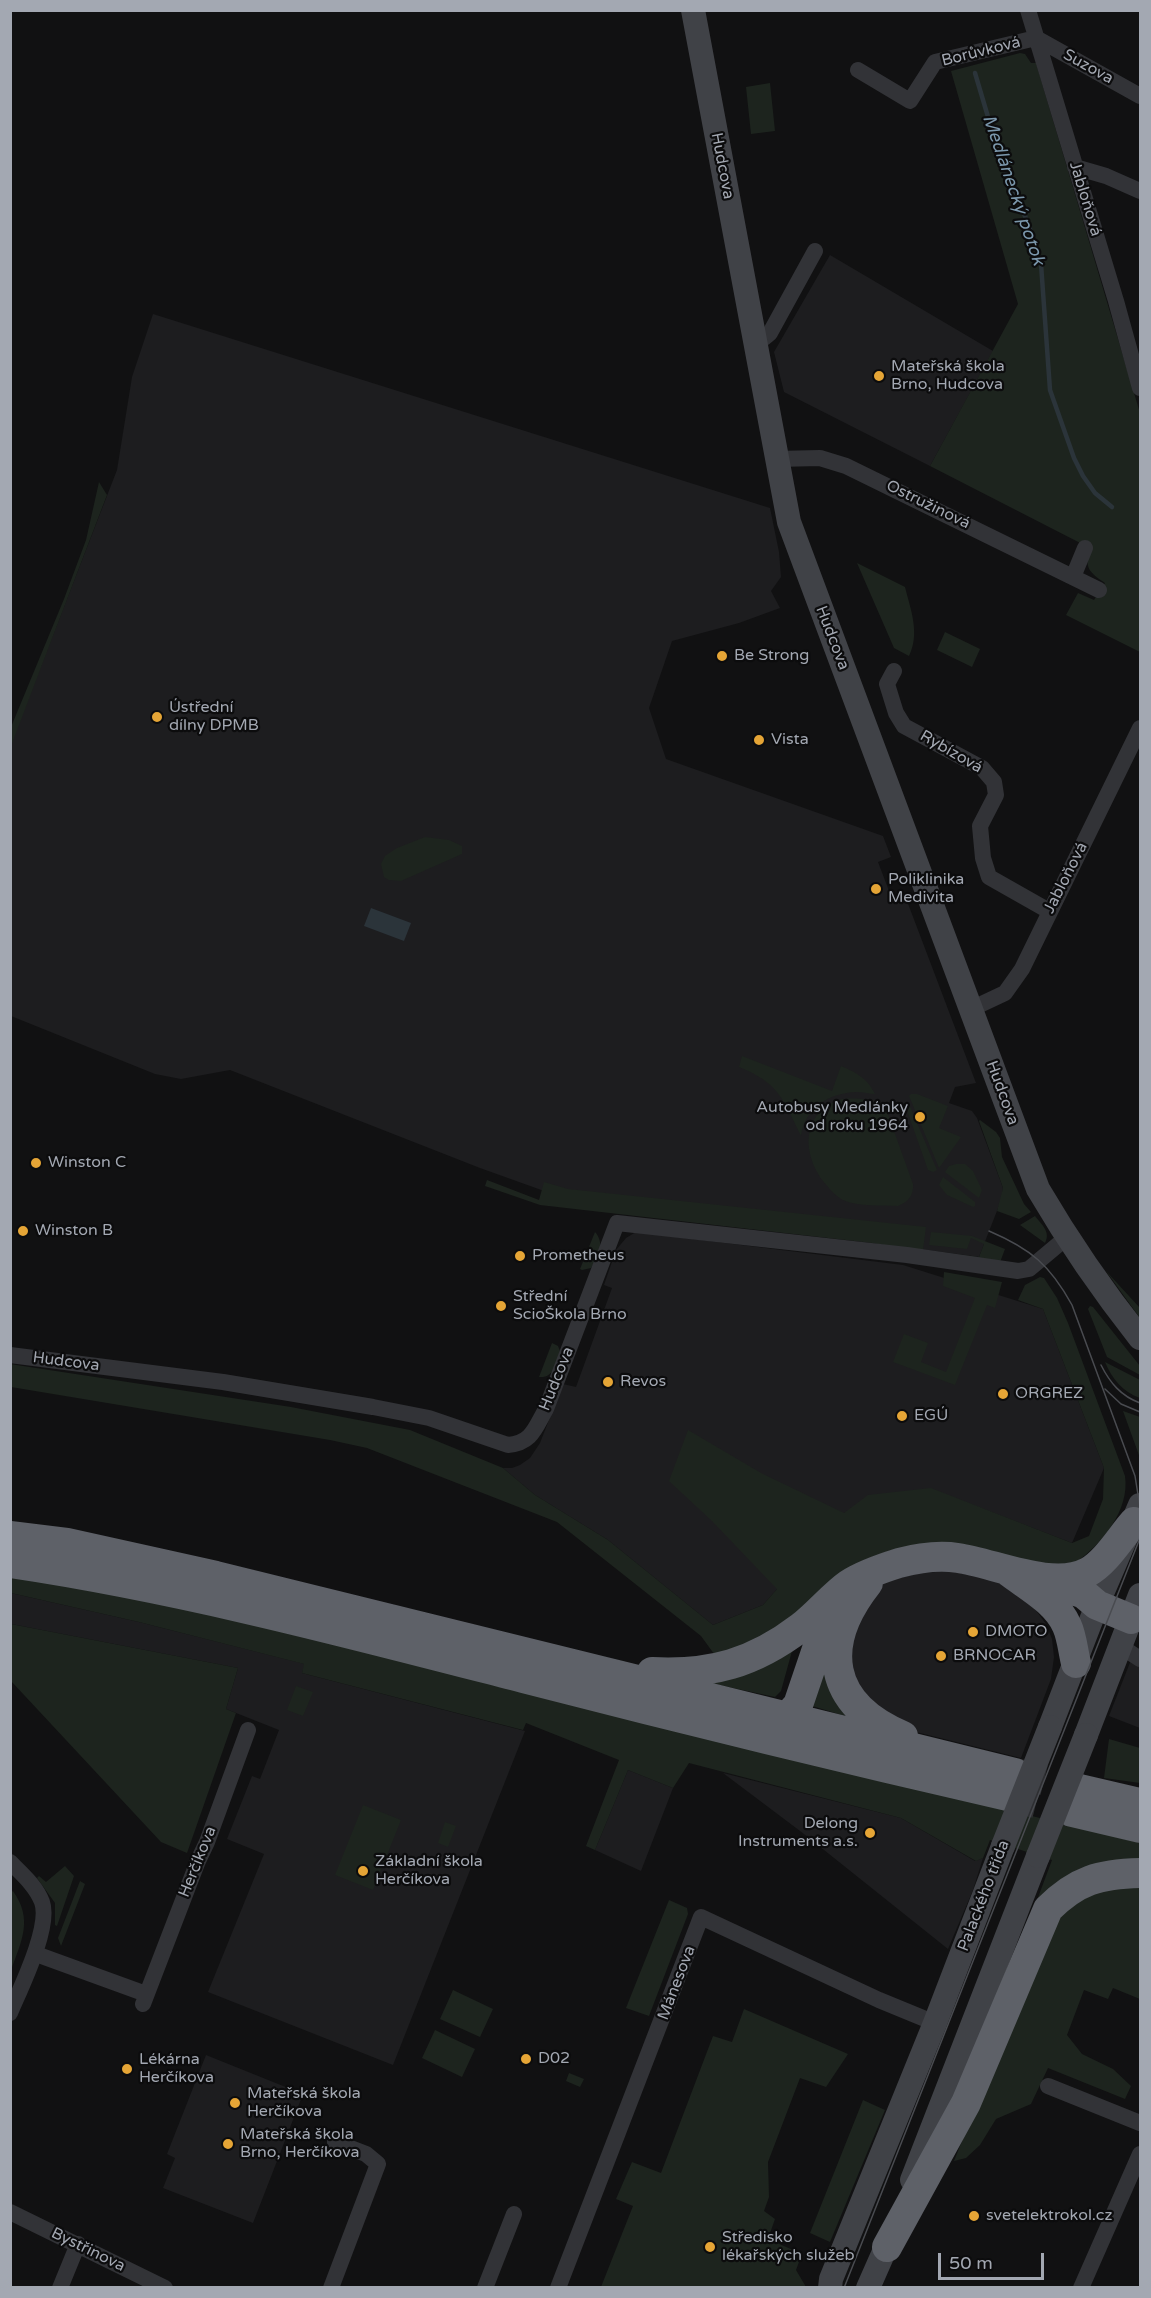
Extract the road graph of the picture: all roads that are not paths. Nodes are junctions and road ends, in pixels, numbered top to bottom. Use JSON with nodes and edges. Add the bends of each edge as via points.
{"nodes":[{"id":1,"x":693,"y":10,"type":"edge"},
{"id":2,"x":1028,"y":10,"type":"edge"},
{"id":3,"x":1036,"y":39,"type":"junction"},
{"id":4,"x":858,"y":69,"type":"dead end"},
{"id":5,"x":1140,"y":96,"type":"edge"},
{"id":6,"x":1075,"y":167,"type":"junction"},
{"id":7,"x":1140,"y":191,"type":"edge"},
{"id":8,"x":815,"y":251,"type":"dead end"},
{"id":9,"x":754,"y":340,"type":"junction"},
{"id":10,"x":1140,"y":388,"type":"edge"},
{"id":11,"x":776,"y":459,"type":"junction"},
{"id":12,"x":1085,"y":548,"type":"dead end"},
{"id":13,"x":1073,"y":576,"type":"junction"},
{"id":14,"x":1099,"y":590,"type":"dead end"},
{"id":15,"x":894,"y":671,"type":"dead end"},
{"id":16,"x":1140,"y":728,"type":"edge"},
{"id":17,"x":1049,"y":911,"type":"junction"},
{"id":18,"x":971,"y":1009,"type":"junction"},
{"id":19,"x":1066,"y":1238,"type":"junction"},
{"id":20,"x":1140,"y":1338,"type":"edge"},
{"id":21,"x":10,"y":1355,"type":"edge"},
{"id":22,"x":1137,"y":1513,"type":"edge"},
{"id":23,"x":10,"y":1536,"type":"edge"},
{"id":24,"x":10,"y":1563,"type":"edge"},
{"id":25,"x":1022,"y":1578,"type":"junction"},
{"id":26,"x":869,"y":1582,"type":"junction"},
{"id":27,"x":1097,"y":1605,"type":"junction"},
{"id":28,"x":1136,"y":1607,"type":"edge"},
{"id":29,"x":818,"y":1613,"type":"junction"},
{"id":30,"x":1119,"y":1646,"type":"junction"},
{"id":31,"x":1140,"y":1659,"type":"edge"},
{"id":32,"x":1076,"y":1663,"type":"junction"},
{"id":33,"x":595,"y":1669,"type":"junction"},
{"id":34,"x":787,"y":1718,"type":"junction"},
{"id":35,"x":710,"y":1726,"type":"junction"},
{"id":36,"x":248,"y":1730,"type":"dead end"},
{"id":37,"x":819,"y":1753,"type":"junction"},
{"id":38,"x":961,"y":1761,"type":"junction"},
{"id":39,"x":1140,"y":1803,"type":"edge"},
{"id":40,"x":1140,"y":1828,"type":"edge"},
{"id":41,"x":10,"y":1862,"type":"edge"},
{"id":42,"x":1140,"y":1873,"type":"edge"},
{"id":43,"x":36,"y":1954,"type":"junction"},
{"id":44,"x":10,"y":2013,"type":"edge"},
{"id":45,"x":935,"y":2023,"type":"junction"},
{"id":46,"x":1048,"y":2086,"type":"dead end"},
{"id":47,"x":1140,"y":2123,"type":"edge"},
{"id":48,"x":335,"y":2142,"type":"dead end"},
{"id":49,"x":1140,"y":2154,"type":"edge"},
{"id":50,"x":10,"y":2212,"type":"edge"},
{"id":51,"x":514,"y":2214,"type":"dead end"},
{"id":52,"x":78,"y":2244,"type":"junction"},
{"id":53,"x":887,"y":2247,"type":"junction"},
{"id":54,"x":60,"y":2288,"type":"edge"},
{"id":55,"x":165,"y":2288,"type":"edge"},
{"id":56,"x":331,"y":2288,"type":"edge"},
{"id":57,"x":485,"y":2288,"type":"edge"},
{"id":58,"x":558,"y":2288,"type":"edge"},
{"id":59,"x":830,"y":2288,"type":"edge"},
{"id":60,"x":868,"y":2288,"type":"edge"},
{"id":61,"x":1081,"y":2288,"type":"edge"}],
"edges":[{"from":1,"to":9,"type":"street","name":"Hudcova"},
{"from":2,"to":3,"type":"street","name":"Jabloňová"},
{"from":3,"to":4,"type":"street","name":"Borůvková","via":[[935,62],[910,101]]},
{"from":3,"to":5,"type":"street","name":"Suzova"},
{"from":3,"to":6,"type":"street","name":"Jabloňová"},
{"from":6,"to":7,"type":"street"},
{"from":6,"to":10,"type":"street","name":"Jabloňová"},
{"from":8,"to":9,"type":"street","via":[[770,333]]},
{"from":9,"to":11,"type":"street","name":"Hudcova"},
{"from":11,"to":13,"type":"street","name":"Ostružinová","via":[[820,458],[846,466]]},
{"from":11,"to":18,"type":"street","name":"Hudcova","via":[[799,552]]},
{"from":12,"to":13,"type":"street"},
{"from":13,"to":14,"type":"street","name":"Ostružinová"},
{"from":15,"to":17,"type":"street","name":"Rybízová","via":[[887,684],[904,726],[950,748],[982,768],[994,782],[996,795],[980,826],[989,877]]},
{"from":16,"to":17,"type":"street","name":"Jabloňová"},
{"from":17,"to":18,"type":"street","name":"Jabloňová","via":[[1022,969],[1005,993]]},
{"from":18,"to":19,"type":"street","name":"Hudcova","via":[[1038,1189]]},
{"from":19,"to":20,"type":"street","name":"Hudcova"},
{"from":19,"to":21,"type":"street","name":"Hudcova","via":[[1029,1269],[1018,1271],[617,1223],[546,1409],[531,1435],[521,1444],[507,1446],[429,1418],[373,1407],[224,1382]]},
{"from":22,"to":25,"type":"highway","via":[[1102,1560],[1086,1573]]},
{"from":22,"to":27,"type":"street","name":"Palackého třída"},
{"from":23,"to":33,"type":"highway","via":[[67,1544],[216,1576]]},
{"from":24,"to":35,"type":"highway","via":[[207,1599]]},
{"from":25,"to":26,"type":"highway","via":[[970,1560],[944,1557],[909,1561]]},
{"from":25,"to":27,"type":"highway","via":[[1084,1594]]},
{"from":25,"to":32,"type":"highway","via":[[1061,1616]]},
{"from":26,"to":29,"type":"highway","via":[[864,1576],[848,1585]]},
{"from":26,"to":34,"type":"highway","via":[[825,1631],[798,1705]]},
{"from":26,"to":38,"type":"highway","via":[[848,1611],[837,1647],[837,1665],[847,1689],[862,1711],[882,1727]]},
{"from":27,"to":28,"type":"highway"},
{"from":27,"to":32,"type":"street","name":"Palackého třída"},
{"from":28,"to":30,"type":"street"},
{"from":29,"to":33,"type":"highway","via":[[774,1646],[720,1668],[687,1673]]},
{"from":29,"to":34,"type":"highway","via":[[789,1684]]},
{"from":30,"to":31,"type":"street"},
{"from":30,"to":53,"type":"street","bridge":true},
{"from":32,"to":45,"type":"street","name":"Palackého třída","bridge":true},
{"from":33,"to":34,"type":"highway"},
{"from":34,"to":35,"type":"highway","via":[[765,1726]]},
{"from":34,"to":37,"type":"highway","via":[[793,1737]]},
{"from":34,"to":38,"type":"highway"},
{"from":35,"to":37,"type":"highway"},
{"from":36,"to":43,"type":"street","name":"Herčíkova","via":[[145,1999]]},
{"from":37,"to":38,"type":"highway","via":[[1011,1785]]},
{"from":39,"to":40,"type":"highway","via":[[1076,1800]]},
{"from":41,"to":43,"type":"street","via":[[33,1886],[43,1904]]},
{"from":42,"to":53,"type":"highway","via":[[1084,1881],[1048,1909],[966,2103]]},
{"from":43,"to":44,"type":"street"},
{"from":45,"to":58,"type":"street","name":"Mánesova","via":[[701,1917]]},
{"from":45,"to":59,"type":"street","name":"Palackého třída"},
{"from":46,"to":47,"type":"street"},
{"from":48,"to":56,"type":"street","via":[[366,2154],[378,2164]]},
{"from":49,"to":61,"type":"street"},
{"from":50,"to":52,"type":"street","name":"Bystřinova"},
{"from":51,"to":57,"type":"street"},
{"from":52,"to":54,"type":"street"},
{"from":52,"to":55,"type":"street","name":"Bystřinova"},
{"from":53,"to":60,"type":"street"}]}
